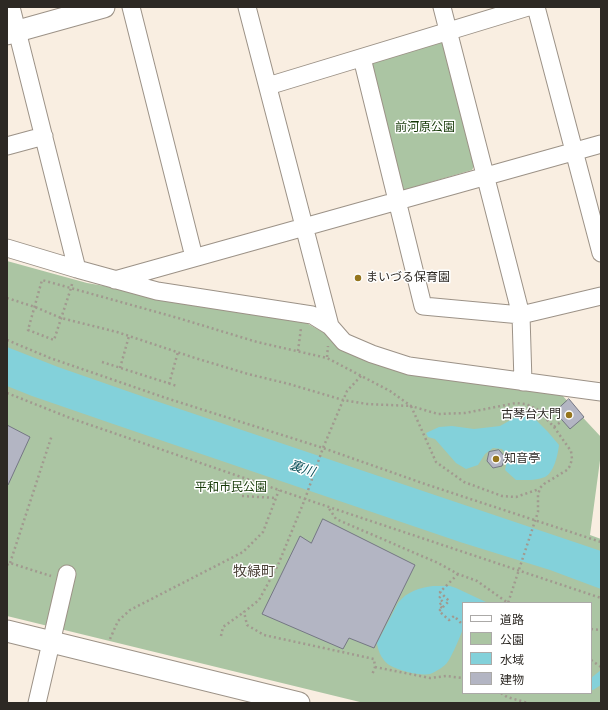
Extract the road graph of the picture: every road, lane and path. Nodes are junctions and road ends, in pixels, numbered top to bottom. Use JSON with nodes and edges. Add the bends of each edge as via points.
{"nodes":[{"id":1,"x":11,"y":7,"type":"edge"},
{"id":2,"x":104,"y":7,"type":"edge"},
{"id":3,"x":131,"y":7,"type":"edge"},
{"id":4,"x":247,"y":7,"type":"edge"},
{"id":5,"x":442,"y":7,"type":"edge"},
{"id":6,"x":528,"y":7,"type":"edge"},
{"id":7,"x":536,"y":7,"type":"edge"},
{"id":8,"x":449,"y":31,"type":"junction"},
{"id":9,"x":12,"y":32,"type":"edge"},
{"id":10,"x":362,"y":58,"type":"junction"},
{"id":11,"x":268,"y":86,"type":"junction"},
{"id":12,"x":44,"y":136,"type":"junction"},
{"id":13,"x":601,"y":144,"type":"edge"},
{"id":14,"x":7,"y":146,"type":"edge"},
{"id":15,"x":574,"y":152,"type":"junction"},
{"id":16,"x":486,"y":176,"type":"junction"},
{"id":17,"x":397,"y":201,"type":"junction"},
{"id":18,"x":304,"y":226,"type":"junction"},
{"id":19,"x":7,"y":248,"type":"edge"},
{"id":20,"x":601,"y":253,"type":"edge"},
{"id":21,"x":194,"y":258,"type":"junction"},
{"id":22,"x":77,"y":269,"type":"junction"},
{"id":23,"x":114,"y":280,"type":"junction"},
{"id":24,"x":71,"y":288,"type":"junction"},
{"id":25,"x":601,"y":296,"type":"edge"},
{"id":26,"x":7,"y":298,"type":"edge"},
{"id":27,"x":35,"y":307,"type":"junction"},
{"id":28,"x":303,"y":314,"type":"junction"},
{"id":29,"x":521,"y":315,"type":"junction"},
{"id":30,"x":61,"y":318,"type":"junction"},
{"id":31,"x":330,"y":326,"type":"junction"},
{"id":32,"x":129,"y":336,"type":"junction"},
{"id":33,"x":7,"y":340,"type":"edge"},
{"id":34,"x":298,"y":351,"type":"junction"},
{"id":35,"x":178,"y":352,"type":"junction"},
{"id":36,"x":102,"y":362,"type":"dead end"},
{"id":37,"x":120,"y":368,"type":"junction"},
{"id":38,"x":361,"y":376,"type":"junction"},
{"id":39,"x":523,"y":382,"type":"junction"},
{"id":40,"x":169,"y":384,"type":"junction"},
{"id":41,"x":177,"y":386,"type":"dead end"},
{"id":42,"x":7,"y":393,"type":"edge"},
{"id":43,"x":601,"y":393,"type":"edge"},
{"id":44,"x":343,"y":400,"type":"junction"},
{"id":45,"x":411,"y":406,"type":"junction"},
{"id":46,"x":562,"y":421,"type":"dead end"},
{"id":47,"x":554,"y":427,"type":"junction"},
{"id":48,"x":52,"y":435,"type":"dead end"},
{"id":49,"x":323,"y":448,"type":"junction"},
{"id":50,"x":540,"y":488,"type":"junction"},
{"id":51,"x":279,"y":490,"type":"junction"},
{"id":52,"x":242,"y":496,"type":"dead end"},
{"id":53,"x":276,"y":498,"type":"junction"},
{"id":54,"x":305,"y":499,"type":"junction"},
{"id":55,"x":328,"y":507,"type":"junction"},
{"id":56,"x":535,"y":522,"type":"junction"},
{"id":57,"x":601,"y":542,"type":"edge"},
{"id":58,"x":8,"y":564,"type":"edge"},
{"id":59,"x":519,"y":569,"type":"junction"},
{"id":60,"x":458,"y":574,"type":"junction"},
{"id":61,"x":59,"y":575,"type":"joint"},
{"id":62,"x":442,"y":595,"type":"junction"},
{"id":63,"x":601,"y":598,"type":"edge"},
{"id":64,"x":507,"y":602,"type":"edge"},
{"id":65,"x":508,"y":602,"type":"edge"},
{"id":66,"x":442,"y":608,"type":"junction"},
{"id":67,"x":244,"y":612,"type":"junction"},
{"id":68,"x":462,"y":624,"type":"edge"},
{"id":69,"x":7,"y":631,"type":"edge"},
{"id":70,"x":221,"y":636,"type":"dead end"},
{"id":71,"x":52,"y":642,"type":"junction"},
{"id":72,"x":107,"y":645,"type":"dead end"},
{"id":73,"x":592,"y":661,"type":"edge"},
{"id":74,"x":375,"y":667,"type":"junction"},
{"id":75,"x":601,"y":667,"type":"edge"},
{"id":76,"x":372,"y":675,"type":"dead end"},
{"id":77,"x":462,"y":678,"type":"edge"},
{"id":78,"x":502,"y":694,"type":"edge"},
{"id":79,"x":288,"y":702,"type":"edge"},
{"id":80,"x":37,"y":703,"type":"edge"},
{"id":81,"x":528,"y":703,"type":"edge"}],
"edges":[{"from":1,"to":9,"type":"street"},
{"from":2,"to":9,"type":"street"},
{"from":3,"to":21,"type":"street"},
{"from":4,"to":11,"type":"street"},
{"from":5,"to":8,"type":"street"},
{"from":6,"to":8,"type":"street"},
{"from":7,"to":15,"type":"street"},
{"from":8,"to":10,"type":"street"},
{"from":8,"to":16,"type":"street"},
{"from":9,"to":12,"type":"street"},
{"from":10,"to":11,"type":"street"},
{"from":10,"to":17,"type":"street"},
{"from":11,"to":18,"type":"street"},
{"from":12,"to":14,"type":"street"},
{"from":12,"to":22,"type":"street"},
{"from":13,"to":15,"type":"street"},
{"from":15,"to":16,"type":"street"},
{"from":15,"to":20,"type":"street"},
{"from":16,"to":17,"type":"street"},
{"from":16,"to":29,"type":"street"},
{"from":17,"to":18,"type":"street"},
{"from":17,"to":29,"type":"street","via":[[423,306]]},
{"from":18,"to":21,"type":"street"},
{"from":18,"to":31,"type":"street"},
{"from":19,"to":22,"type":"street"},
{"from":21,"to":23,"type":"street"},
{"from":22,"to":23,"type":"street"},
{"from":22,"to":24,"type":"path"},
{"from":23,"to":28,"type":"street","via":[[157,291]]},
{"from":24,"to":27,"type":"path","via":[[42,280]]},
{"from":24,"to":30,"type":"path"},
{"from":24,"to":34,"type":"path","via":[[256,342]]},
{"from":25,"to":29,"type":"street"},
{"from":26,"to":27,"type":"path"},
{"from":27,"to":30,"type":"path"},
{"from":27,"to":30,"type":"path","via":[[28,330],[54,340]]},
{"from":28,"to":31,"type":"street","via":[[312,315]]},
{"from":28,"to":34,"type":"path"},
{"from":29,"to":39,"type":"street"},
{"from":30,"to":32,"type":"path"},
{"from":31,"to":39,"type":"street","via":[[344,342],[409,366]]},
{"from":32,"to":35,"type":"path"},
{"from":32,"to":37,"type":"path"},
{"from":33,"to":49,"type":"path","via":[[50,358],[166,398]]},
{"from":34,"to":38,"type":"path","via":[[327,358]]},
{"from":35,"to":40,"type":"path"},
{"from":35,"to":44,"type":"path"},
{"from":36,"to":37,"type":"path"},
{"from":37,"to":40,"type":"path"},
{"from":38,"to":44,"type":"path","via":[[347,391]]},
{"from":38,"to":45,"type":"path","via":[[390,391]]},
{"from":39,"to":43,"type":"street"},
{"from":40,"to":41,"type":"path"},
{"from":42,"to":51,"type":"path","via":[[70,418]]},
{"from":44,"to":45,"type":"path"},
{"from":44,"to":49,"type":"path"},
{"from":45,"to":47,"type":"path","via":[[438,414],[465,413],[516,403],[526,404],[537,409]]},
{"from":45,"to":50,"type":"path","via":[[436,462],[464,482],[502,496],[516,497]]},
{"from":46,"to":47,"type":"path"},
{"from":47,"to":50,"type":"path","via":[[570,449],[571,463],[565,472]]},
{"from":48,"to":58,"type":"path"},
{"from":49,"to":54,"type":"path"},
{"from":49,"to":56,"type":"path"},
{"from":50,"to":56,"type":"path"},
{"from":51,"to":53,"type":"path"},
{"from":51,"to":54,"type":"path"},
{"from":52,"to":53,"type":"path"},
{"from":53,"to":72,"type":"path","via":[[263,532],[243,552],[130,610],[118,621]]},
{"from":54,"to":55,"type":"path"},
{"from":54,"to":67,"type":"path","via":[[278,565],[260,600]]},
{"from":55,"to":59,"type":"path"},
{"from":55,"to":60,"type":"path","via":[[336,519]]},
{"from":56,"to":57,"type":"path"},
{"from":56,"to":59,"type":"path"},
{"from":58,"to":61,"type":"path"},
{"from":59,"to":63,"type":"path"},
{"from":59,"to":65,"type":"path"},
{"from":60,"to":62,"type":"path","via":[[440,592]]},
{"from":60,"to":64,"type":"path","via":[[477,581]]},
{"from":61,"to":71,"type":"street"},
{"from":62,"to":66,"type":"path","via":[[449,601]]},
{"from":62,"to":66,"type":"path","via":[[439,598],[443,602],[439,605]]},
{"from":66,"to":68,"type":"path","via":[[439,611],[449,620],[454,616]]},
{"from":67,"to":70,"type":"path","via":[[223,627]]},
{"from":67,"to":74,"type":"path","via":[[247,625],[264,635],[374,659]]},
{"from":69,"to":71,"type":"street"},
{"from":71,"to":79,"type":"street"},
{"from":71,"to":80,"type":"street"},
{"from":73,"to":75,"type":"path"},
{"from":74,"to":76,"type":"path"},
{"from":74,"to":77,"type":"path","via":[[430,678]]},
{"from":78,"to":81,"type":"path"}]}
